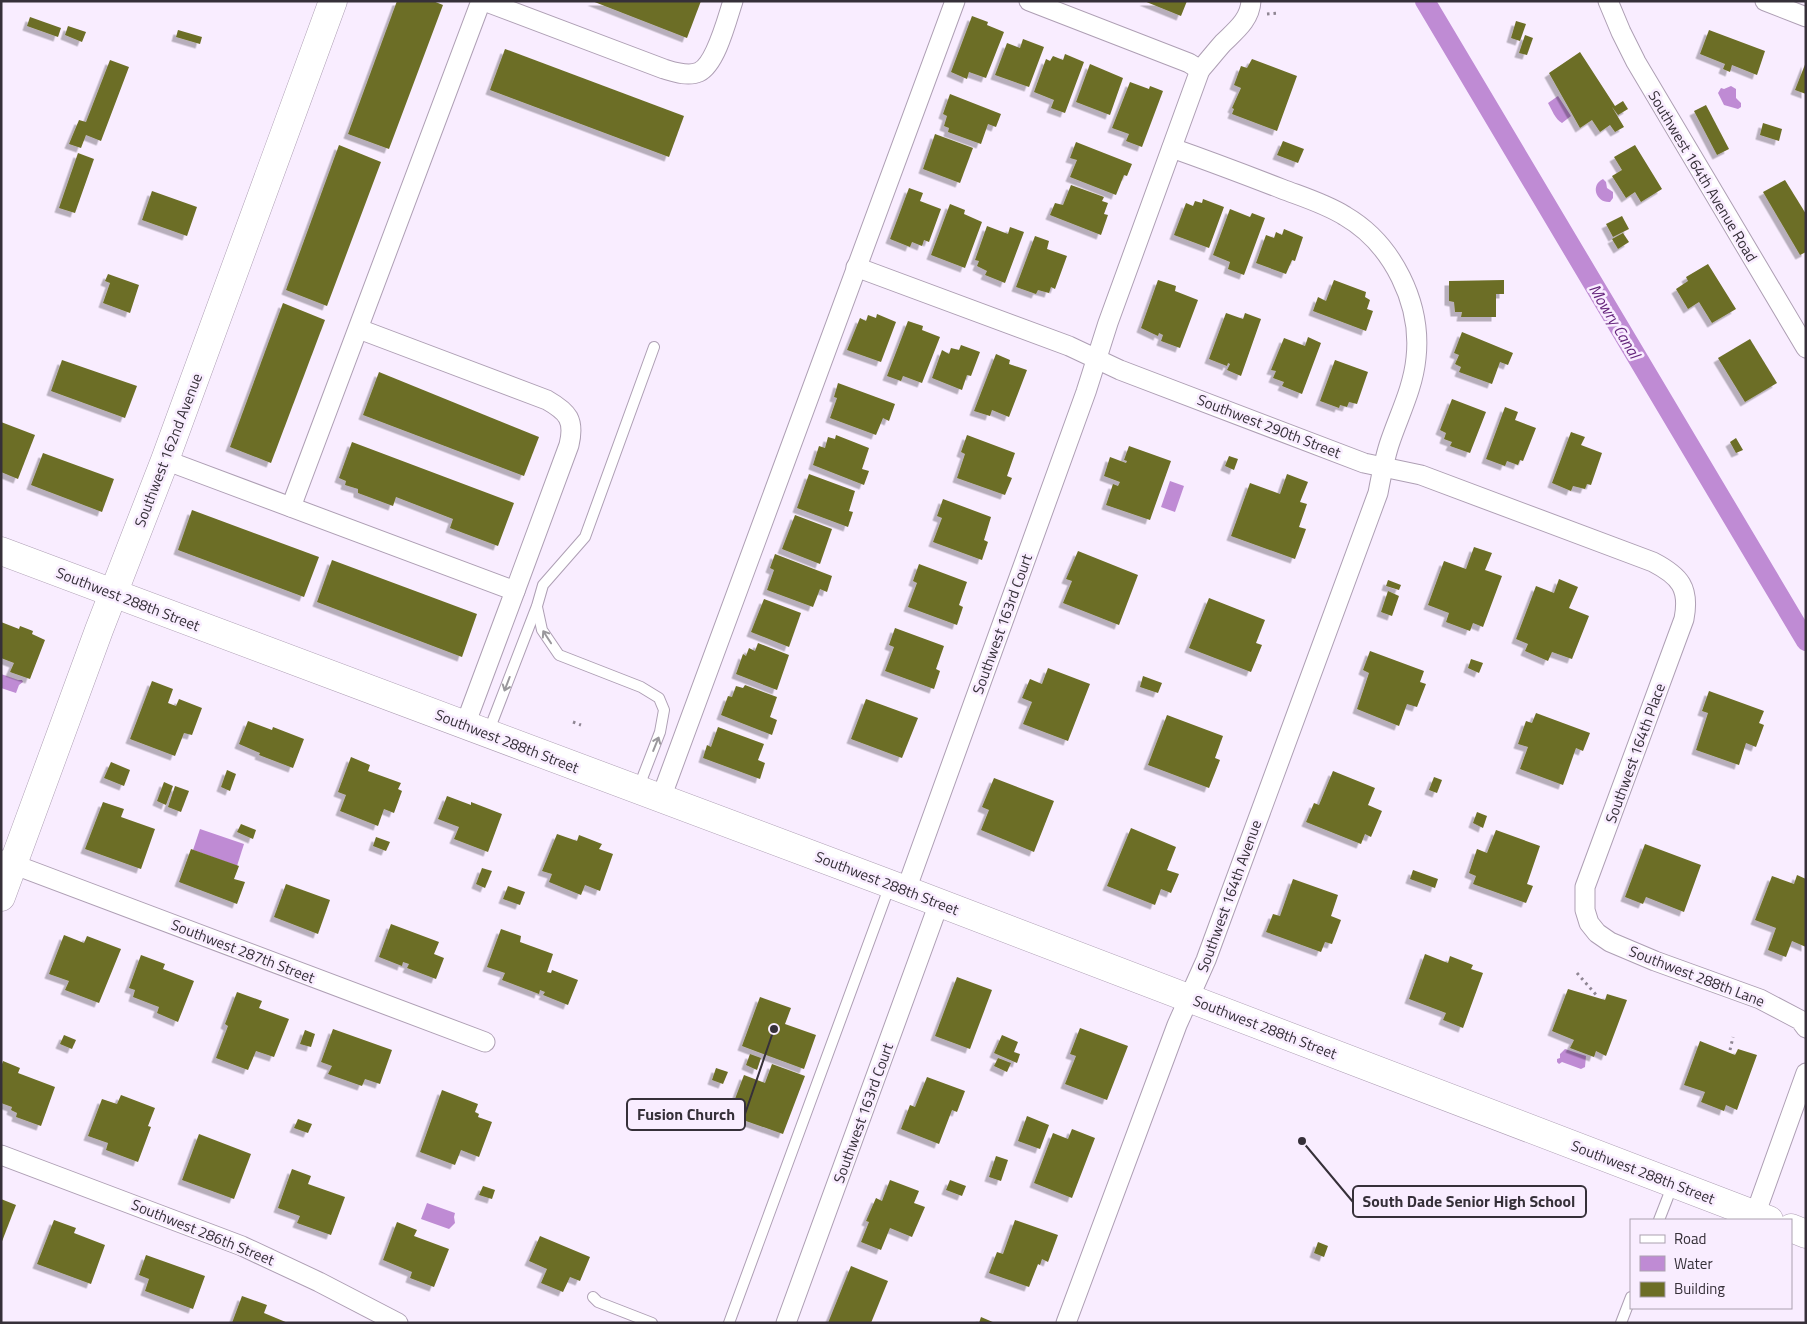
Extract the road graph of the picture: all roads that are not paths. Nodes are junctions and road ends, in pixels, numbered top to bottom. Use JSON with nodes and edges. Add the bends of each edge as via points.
{"nodes":[{"id":1,"x":333,"y":1,"type":"edge"},
{"id":2,"x":483,"y":1,"type":"edge"},
{"id":3,"x":733,"y":1,"type":"edge"},
{"id":4,"x":955,"y":1,"type":"edge"},
{"id":5,"x":1029,"y":1,"type":"edge"},
{"id":6,"x":1252,"y":1,"type":"edge"},
{"id":7,"x":1608,"y":1,"type":"edge"},
{"id":8,"x":1765,"y":1,"type":"edge"},
{"id":9,"x":1806,"y":17,"type":"edge"},
{"id":10,"x":1200,"y":70,"type":"junction"},
{"id":11,"x":1172,"y":148,"type":"junction"},
{"id":12,"x":856,"y":267,"type":"junction"},
{"id":13,"x":359,"y":329,"type":"junction"},
{"id":14,"x":654,"y":348,"type":"dead end"},
{"id":15,"x":1806,"y":348,"type":"edge"},
{"id":16,"x":1097,"y":358,"type":"junction"},
{"id":17,"x":165,"y":460,"type":"junction"},
{"id":18,"x":1384,"y":467,"type":"junction"},
{"id":19,"x":291,"y":507,"type":"junction"},
{"id":20,"x":1,"y":552,"type":"edge"},
{"id":21,"x":1681,"y":582,"type":"joint"},
{"id":22,"x":515,"y":591,"type":"junction"},
{"id":23,"x":113,"y":593,"type":"junction"},
{"id":24,"x":536,"y":606,"type":"junction"},
{"id":25,"x":476,"y":729,"type":"junction"},
{"id":26,"x":649,"y":794,"type":"junction"},
{"id":27,"x":7,"y":862,"type":"edge"},
{"id":28,"x":898,"y":887,"type":"junction"},
{"id":29,"x":1,"y":897,"type":"edge"},
{"id":30,"x":939,"y":902,"type":"junction"},
{"id":31,"x":1588,"y":923,"type":"joint"},
{"id":32,"x":1189,"y":998,"type":"junction"},
{"id":33,"x":1806,"y":1028,"type":"edge"},
{"id":34,"x":485,"y":1042,"type":"dead end"},
{"id":35,"x":1806,"y":1073,"type":"edge"},
{"id":36,"x":1,"y":1155,"type":"edge"},
{"id":37,"x":1672,"y":1184,"type":"junction"},
{"id":38,"x":1762,"y":1218,"type":"edge"},
{"id":39,"x":1659,"y":1219,"type":"edge"},
{"id":40,"x":1792,"y":1228,"type":"edge"},
{"id":41,"x":1806,"y":1234,"type":"edge"},
{"id":42,"x":593,"y":1297,"type":"dead end"},
{"id":43,"x":1630,"y":1300,"type":"edge"},
{"id":44,"x":398,"y":1323,"type":"edge"},
{"id":45,"x":652,"y":1323,"type":"edge"},
{"id":46,"x":729,"y":1323,"type":"edge"},
{"id":47,"x":786,"y":1323,"type":"edge"},
{"id":48,"x":1066,"y":1323,"type":"edge"},
{"id":49,"x":1621,"y":1323,"type":"edge"}],
"edges":[{"from":1,"to":17,"type":"street","name":"Southwest 162nd Avenue"},
{"from":2,"to":3,"type":"street","via":[[664,69],[689,74],[699,72],[714,55]]},
{"from":2,"to":13,"type":"street"},
{"from":4,"to":12,"type":"street"},
{"from":5,"to":10,"type":"street"},
{"from":6,"to":10,"type":"street","via":[[1240,27]]},
{"from":7,"to":15,"type":"street","name":"Southwest 164th Avenue Road","via":[[1636,62]]},
{"from":8,"to":9,"type":"street"},
{"from":10,"to":11,"type":"street","name":"Southwest 163rd Court"},
{"from":11,"to":16,"type":"street","name":"Southwest 163rd Court"},
{"from":11,"to":18,"type":"street","name":"Southwest 164th Avenue","via":[[1335,210],[1363,229],[1387,255],[1411,302],[1417,348],[1411,382]]},
{"from":12,"to":16,"type":"street","name":"Southwest 290th Street"},
{"from":12,"to":26,"type":"street"},
{"from":13,"to":19,"type":"street"},
{"from":13,"to":22,"type":"street","via":[[547,400],[561,408],[570,420],[569,445]]},
{"from":14,"to":24,"type":"lane","via":[[585,537],[542,585]]},
{"from":16,"to":18,"type":"street","name":"Southwest 290th Street","via":[[1120,370],[1364,463]]},
{"from":16,"to":28,"type":"street","name":"Southwest 163rd Court"},
{"from":17,"to":19,"type":"street"},
{"from":17,"to":23,"type":"street","name":"Southwest 162nd Avenue"},
{"from":18,"to":21,"type":"street","name":"Southwest 290th Street","via":[[1421,475],[1653,562]]},
{"from":18,"to":32,"type":"street","name":"Southwest 164th Avenue","via":[[1378,493],[1206,960]]},
{"from":19,"to":22,"type":"street"},
{"from":20,"to":23,"type":"street","name":"Southwest 288th Street"},
{"from":21,"to":31,"type":"street","name":"Southwest 164th Place","via":[[1687,605],[1684,619],[1585,887]]},
{"from":22,"to":25,"type":"street"},
{"from":23,"to":25,"type":"street","name":"Southwest 288th Street"},
{"from":23,"to":27,"type":"street","name":"Southwest 162nd Avenue"},
{"from":24,"to":25,"type":"lane","one_way":true},
{"from":26,"to":24,"type":"lane","one_way":true,"via":[[664,710],[659,698],[641,687],[558,655],[542,630]]},
{"from":25,"to":26,"type":"street","name":"Southwest 288th Street"},
{"from":26,"to":28,"type":"street","name":"Southwest 288th Street"},
{"from":27,"to":29,"type":"street","name":"Southwest 162nd Avenue"},
{"from":27,"to":34,"type":"street","name":"Southwest 287th Street"},
{"from":28,"to":30,"type":"street","name":"Southwest 288th Street"},
{"from":28,"to":46,"type":"lane"},
{"from":30,"to":32,"type":"street","name":"Southwest 288th Street"},
{"from":30,"to":47,"type":"street","name":"Southwest 163rd Court"},
{"from":31,"to":33,"type":"street","name":"Southwest 288th Lane","via":[[1597,933],[1622,948],[1760,999],[1800,1020]]},
{"from":32,"to":37,"type":"street","name":"Southwest 288th Street"},
{"from":32,"to":48,"type":"street","name":"Southwest 164th Avenue"},
{"from":35,"to":38,"type":"street"},
{"from":36,"to":44,"type":"street","name":"Southwest 286th Street","via":[[242,1246]]},
{"from":37,"to":38,"type":"street","name":"Southwest 288th Street"},
{"from":37,"to":39,"type":"lane"},
{"from":40,"to":41,"type":"street"},
{"from":42,"to":45,"type":"lane","via":[[598,1302]]},
{"from":43,"to":49,"type":"lane"}]}
